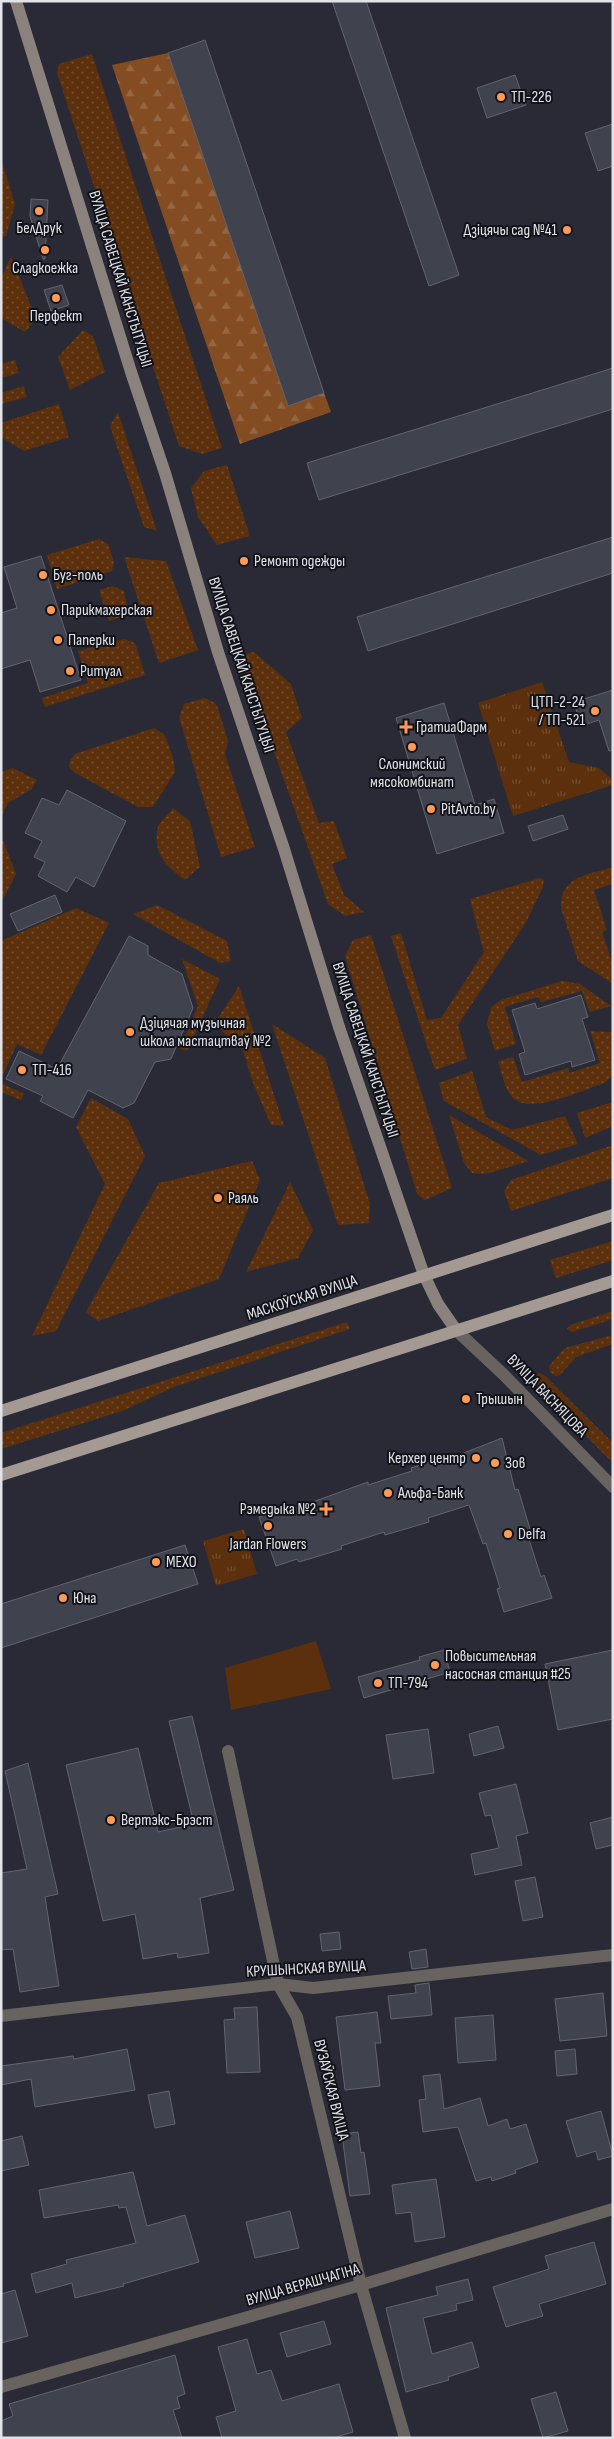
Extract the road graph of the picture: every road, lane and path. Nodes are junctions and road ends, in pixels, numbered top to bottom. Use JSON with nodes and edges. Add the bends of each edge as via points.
{"nodes":[{"id":1,"x":16,"y":1,"type":"edge"},
{"id":2,"x":613,"y":1215,"type":"edge"},
{"id":3,"x":424,"y":1274,"type":"junction"},
{"id":4,"x":613,"y":1281,"type":"edge"},
{"id":5,"x":456,"y":1330,"type":"junction"},
{"id":6,"x":1,"y":1411,"type":"edge"},
{"id":7,"x":1,"y":1474,"type":"edge"},
{"id":8,"x":613,"y":1487,"type":"edge"},
{"id":9,"x":228,"y":1751,"type":"dead end"},
{"id":10,"x":613,"y":1955,"type":"edge"},
{"id":11,"x":278,"y":1984,"type":"junction"},
{"id":12,"x":1,"y":2016,"type":"edge"},
{"id":13,"x":613,"y":2208,"type":"edge"},
{"id":14,"x":362,"y":2285,"type":"junction"},
{"id":15,"x":1,"y":2387,"type":"edge"},
{"id":16,"x":405,"y":2438,"type":"edge"}],
"edges":[{"from":1,"to":3,"type":"main road","name":"ВУЛІЦА САВЕЦКАЙ КАНСТЫТУЦЫІ","via":[[131,372],[166,473],[218,652],[339,1028]]},
{"from":2,"to":3,"type":"main road","name":"МАСКОЎСКАЯ ВУЛІЦА"},
{"from":3,"to":5,"type":"main road","name":"ВУЛІЦА САВЕЦКАЙ КАНСТЫТУЦЫІ","via":[[438,1304]]},
{"from":3,"to":6,"type":"main road","name":"МАСКОЎСКАЯ ВУЛІЦА"},
{"from":4,"to":5,"type":"main road"},
{"from":5,"to":7,"type":"main road"},
{"from":5,"to":8,"type":"street","name":"ВУЛІЦА ВАСНЯЦОВА"},
{"from":9,"to":11,"type":"street","name":"ВУЗАЎСКАЯ ВУЛІЦА"},
{"from":10,"to":11,"type":"street","name":"КРУШЫНСКАЯ ВУЛІЦА","via":[[313,1988]]},
{"from":11,"to":12,"type":"street","name":"КРУШЫНСКАЯ ВУЛІЦА"},
{"from":11,"to":14,"type":"street","name":"ВУЗАЎСКАЯ ВУЛІЦА","via":[[297,2017]]},
{"from":13,"to":14,"type":"street","name":"ВУЛІЦА ВЕРАШЧАГІНА"},
{"from":14,"to":15,"type":"street","name":"ВУЛІЦА ВЕРАШЧАГІНА"},
{"from":14,"to":16,"type":"street","name":"ВУЗАЎСКАЯ ВУЛІЦА"}]}
